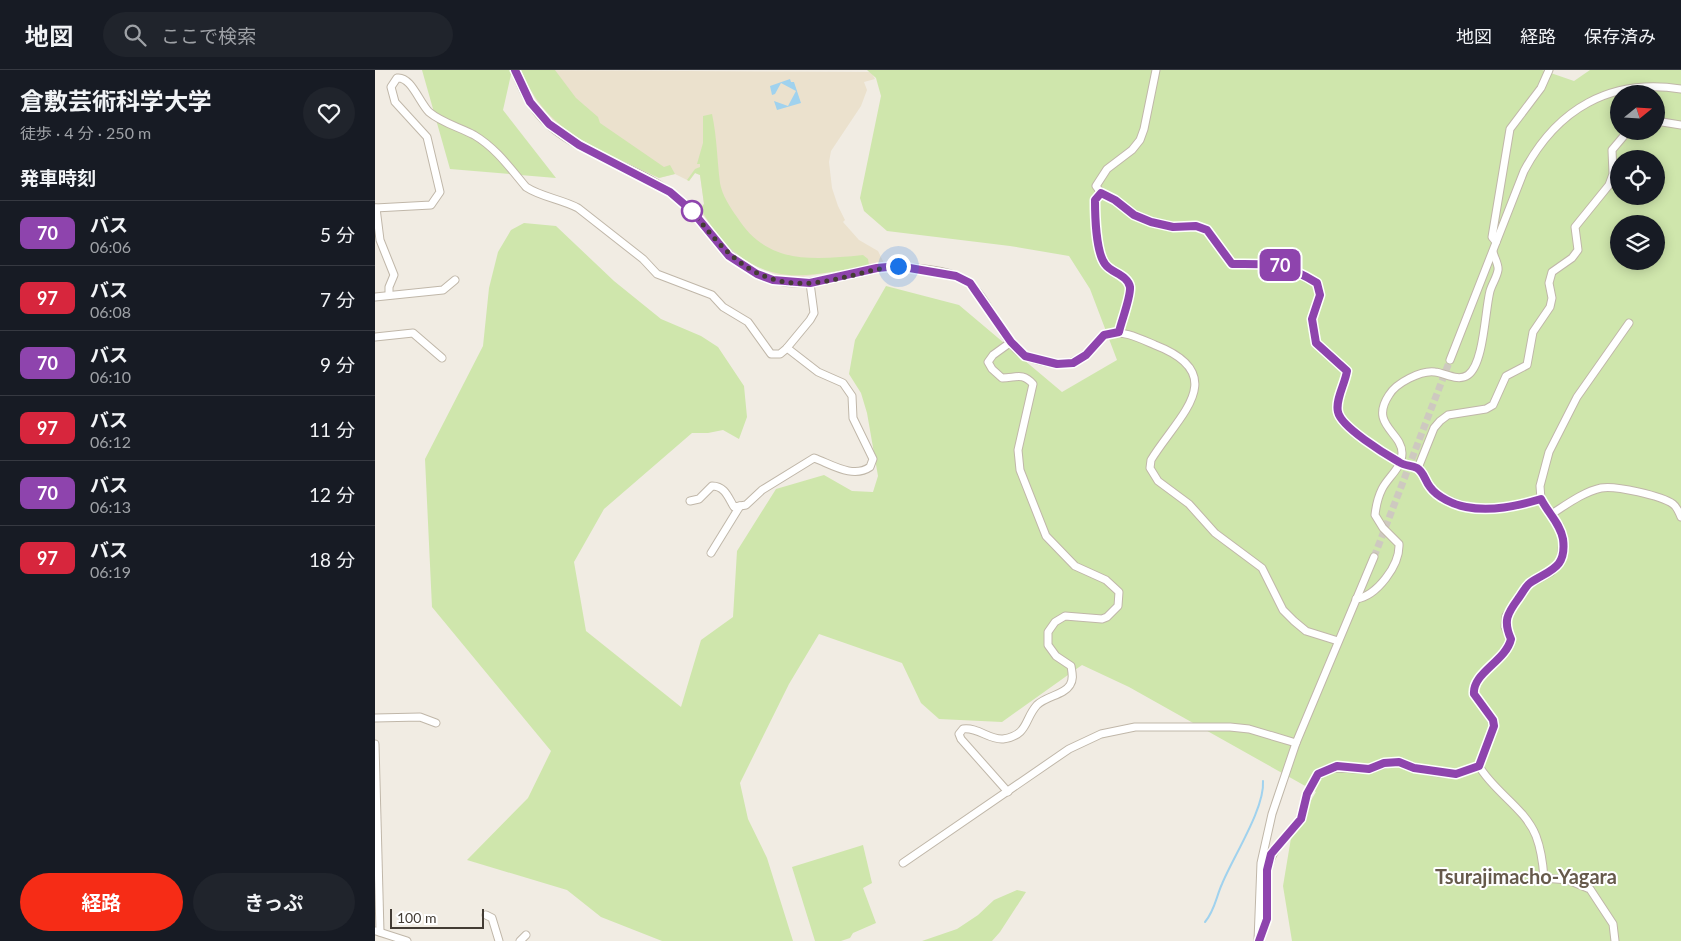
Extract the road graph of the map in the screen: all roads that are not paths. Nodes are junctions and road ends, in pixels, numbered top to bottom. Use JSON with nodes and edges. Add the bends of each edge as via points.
{"nodes":[{"id":1,"x":515,"y":70,"type":"edge"},
{"id":2,"x":1156,"y":70,"type":"edge"},
{"id":3,"x":1549,"y":70,"type":"edge"},
{"id":4,"x":1681,"y":89,"type":"edge"},
{"id":5,"x":1665,"y":123,"type":"edge"},
{"id":6,"x":1681,"y":125,"type":"edge"},
{"id":7,"x":1620,"y":140,"type":"edge"},
{"id":8,"x":1101,"y":193,"type":"junction"},
{"id":9,"x":375,"y":208,"type":"edge"},
{"id":10,"x":1496,"y":242,"type":"junction"},
{"id":11,"x":1493,"y":252,"type":"junction"},
{"id":12,"x":455,"y":280,"type":"dead end"},
{"id":13,"x":810,"y":283,"type":"junction"},
{"id":14,"x":389,"y":295,"type":"junction"},
{"id":15,"x":375,"y":297,"type":"edge"},
{"id":16,"x":1629,"y":322,"type":"dead end"},
{"id":17,"x":1119,"y":332,"type":"junction"},
{"id":18,"x":375,"y":336,"type":"edge"},
{"id":19,"x":1011,"y":342,"type":"junction"},
{"id":20,"x":787,"y":348,"type":"junction"},
{"id":21,"x":442,"y":358,"type":"dead end"},
{"id":22,"x":1450,"y":360,"type":"tunnel mouth"},
{"id":23,"x":1400,"y":464,"type":"junction"},
{"id":24,"x":1417,"y":468,"type":"junction"},
{"id":25,"x":1541,"y":499,"type":"junction"},
{"id":26,"x":690,"y":500,"type":"dead end"},
{"id":27,"x":740,"y":506,"type":"junction"},
{"id":28,"x":1550,"y":515,"type":"junction"},
{"id":29,"x":1681,"y":517,"type":"edge"},
{"id":30,"x":711,"y":553,"type":"dead end"},
{"id":31,"x":1374,"y":557,"type":"tunnel mouth"},
{"id":32,"x":1355,"y":599,"type":"junction"},
{"id":33,"x":1338,"y":641,"type":"junction"},
{"id":34,"x":375,"y":718,"type":"edge"},
{"id":35,"x":436,"y":723,"type":"dead end"},
{"id":36,"x":1296,"y":743,"type":"junction"},
{"id":37,"x":375,"y":744,"type":"edge"},
{"id":38,"x":1479,"y":766,"type":"junction"},
{"id":39,"x":1008,"y":792,"type":"junction"},
{"id":40,"x":376,"y":836,"type":"edge"},
{"id":41,"x":903,"y":863,"type":"dead end"},
{"id":42,"x":486,"y":915,"type":"dead end"},
{"id":43,"x":377,"y":931,"type":"edge"},
{"id":44,"x":526,"y":935,"type":"dead end"},
{"id":45,"x":390,"y":939,"type":"edge"},
{"id":46,"x":407,"y":941,"type":"edge"},
{"id":47,"x":499,"y":941,"type":"edge"},
{"id":48,"x":520,"y":941,"type":"edge"},
{"id":49,"x":1259,"y":941,"type":"edge"},
{"id":50,"x":1615,"y":941,"type":"edge"}],
"edges":[{"from":1,"to":13,"type":"street","via":[[530,102],[549,124],[579,145],[670,192],[692,211],[729,256],[773,280]]},
{"from":2,"to":8,"type":"street","via":[[1140,140],[1107,168],[1096,186]]},
{"from":3,"to":10,"type":"street","via":[[1541,88],[1510,129],[1492,237]]},
{"from":4,"to":10,"type":"street","via":[[1643,86],[1621,90],[1584,104],[1568,114],[1535,151]]},
{"from":5,"to":6,"type":"street"},
{"from":7,"to":24,"type":"street","via":[[1612,150],[1613,174],[1609,185],[1575,227],[1578,250],[1552,272],[1549,283],[1551,307],[1533,332],[1527,365],[1506,376],[1493,405],[1448,415],[1440,421]]},
{"from":8,"to":17,"type":"street","via":[[1095,200],[1101,257],[1105,266],[1127,281],[1130,288]]},
{"from":8,"to":23,"type":"street","via":[[1151,222],[1207,230],[1232,264],[1281,265],[1317,283],[1320,295],[1312,319],[1316,343],[1347,371],[1338,413],[1346,426]]},
{"from":9,"to":14,"type":"street","via":[[380,240],[395,275]]},
{"from":9,"to":20,"type":"street","via":[[431,205],[440,192],[427,138],[395,102],[391,87],[397,78],[403,77],[430,112],[488,145],[533,192],[564,200],[578,208],[664,278],[713,295],[723,307],[748,322],[771,354],[780,354]]},
{"from":10,"to":11,"type":"street"},
{"from":11,"to":22,"type":"street"},
{"from":11,"to":23,"type":"street","via":[[1498,269],[1491,290],[1485,332],[1468,375],[1459,378],[1434,372],[1416,376],[1390,393],[1383,405],[1383,418],[1402,452]]},
{"from":12,"to":14,"type":"street","via":[[443,290]]},
{"from":13,"to":19,"type":"street","via":[[898,266],[956,276],[970,283]]},
{"from":13,"to":20,"type":"street","via":[[814,313]]},
{"from":14,"to":15,"type":"street"},
{"from":16,"to":25,"type":"street","via":[[1557,434],[1540,486]]},
{"from":17,"to":19,"type":"street","via":[[1104,335],[1086,355],[1073,363],[1057,364],[1025,356]]},
{"from":17,"to":33,"type":"street","via":[[1167,351],[1190,365],[1196,378],[1189,404],[1151,460],[1150,468],[1158,481],[1189,504],[1215,533],[1262,568],[1283,610],[1294,621],[1307,630]]},
{"from":18,"to":21,"type":"street","via":[[413,333]]},
{"from":19,"to":39,"type":"street","via":[[988,362],[1002,378],[1020,374],[1033,384],[1018,450],[1020,470],[1046,536],[1075,566],[1113,585],[1119,592],[1119,601],[1114,612],[1102,619],[1065,616],[1055,622],[1048,632],[1048,645],[1056,656],[1071,666],[1073,680],[1069,688],[1036,706],[1022,731],[1000,739],[971,728],[963,729],[959,734]]},
{"from":20,"to":27,"type":"street","via":[[818,372],[843,383],[852,396],[853,418],[873,458],[870,467],[856,473],[814,458]]},
{"from":23,"to":24,"type":"street"},
{"from":23,"to":32,"type":"street","via":[[1382,489],[1375,515],[1399,544],[1399,553],[1388,576],[1364,598]]},
{"from":24,"to":25,"type":"street","via":[[1433,490],[1464,507],[1495,508]]},
{"from":25,"to":28,"type":"street"},
{"from":26,"to":27,"type":"street","via":[[699,499],[712,486],[719,486],[734,507]]},
{"from":27,"to":30,"type":"street"},
{"from":28,"to":29,"type":"street","via":[[1604,487],[1666,500],[1675,505]]},
{"from":28,"to":38,"type":"street","via":[[1559,525],[1563,540],[1561,561],[1551,572],[1529,584],[1505,616],[1505,627],[1511,639],[1509,647],[1473,688],[1494,726]]},
{"from":31,"to":32,"type":"street"},
{"from":32,"to":33,"type":"street"},
{"from":33,"to":36,"type":"street"},
{"from":34,"to":35,"type":"street","via":[[420,717]]},
{"from":36,"to":39,"type":"street","via":[[1249,729],[1230,727],[1135,727],[1101,734],[1069,749]]},
{"from":36,"to":49,"type":"street","via":[[1263,848]]},
{"from":37,"to":40,"type":"street"},
{"from":38,"to":49,"type":"street","via":[[1456,774],[1414,768],[1399,762],[1369,769],[1337,766],[1318,774],[1307,794],[1301,819],[1271,854],[1267,870],[1267,919]]},
{"from":38,"to":50,"type":"street","via":[[1535,834],[1544,878],[1568,880],[1590,889],[1613,924]]},
{"from":39,"to":41,"type":"street"},
{"from":40,"to":43,"type":"street"},
{"from":42,"to":47,"type":"street","via":[[492,918]]},
{"from":43,"to":45,"type":"street"},
{"from":44,"to":48,"type":"street"},
{"from":45,"to":46,"type":"street"}]}
